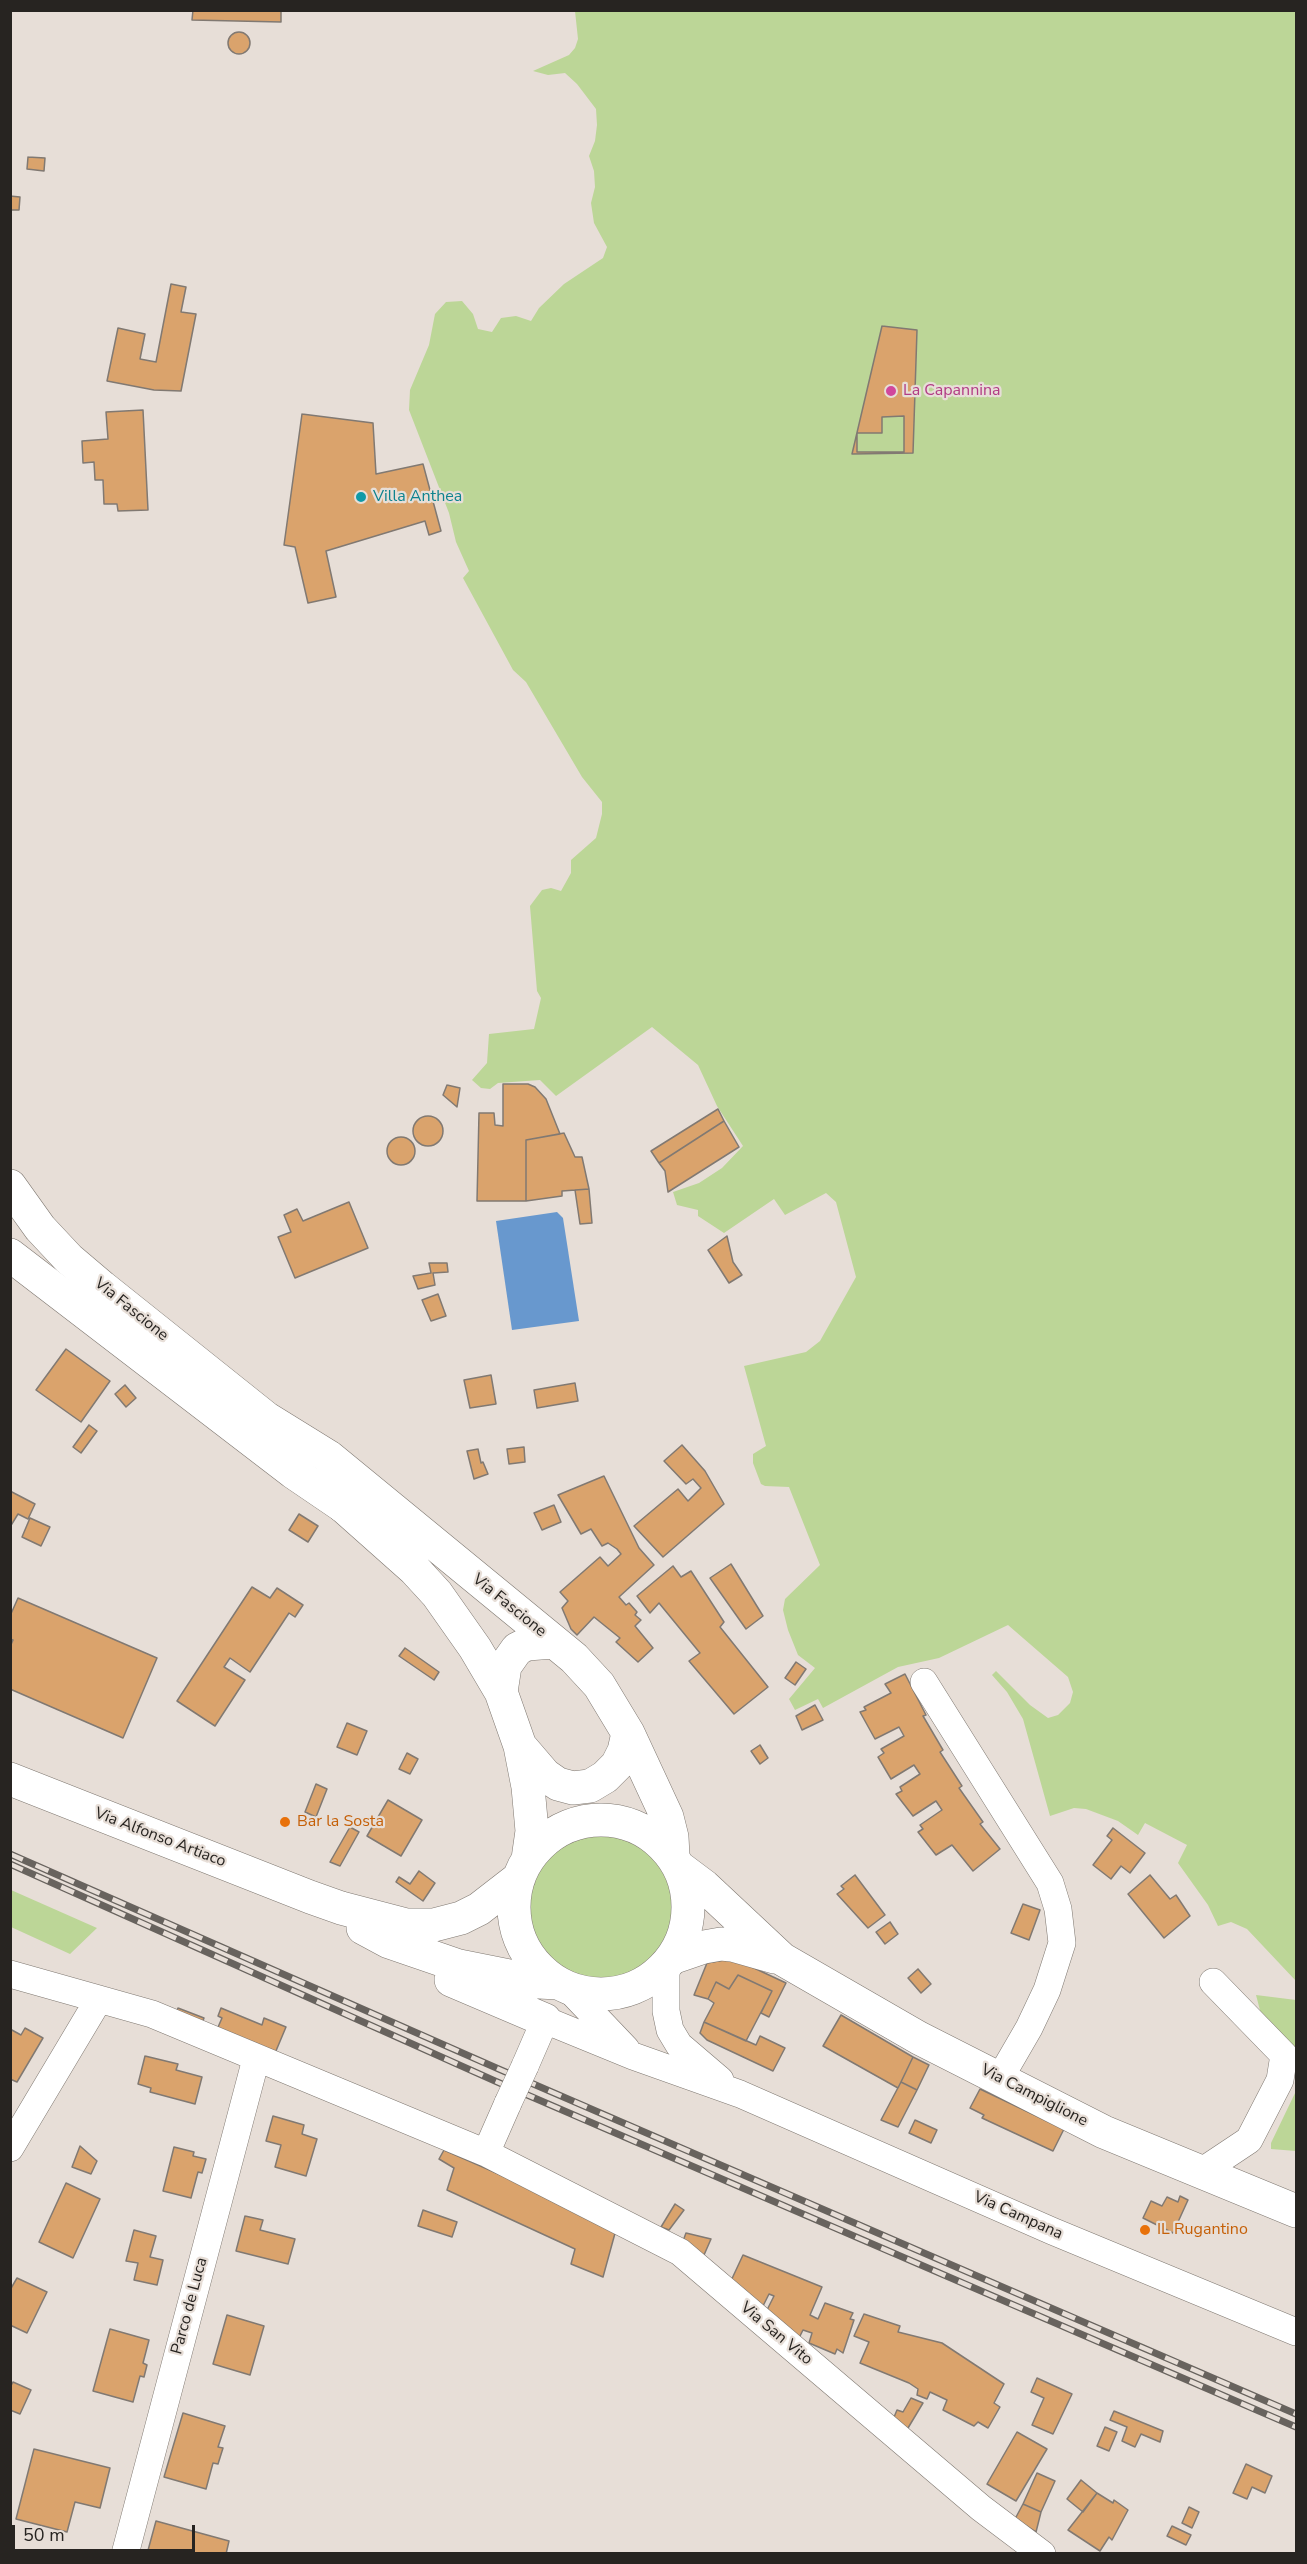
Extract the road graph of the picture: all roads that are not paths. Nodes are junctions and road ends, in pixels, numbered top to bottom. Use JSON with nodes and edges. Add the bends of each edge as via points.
{"nodes":[{"id":1,"x":10,"y":1186,"type":"edge"},
{"id":2,"x":10,"y":1255,"type":"edge"},
{"id":3,"x":266,"y":1419,"type":"junction"},
{"id":4,"x":343,"y":1506,"type":"junction"},
{"id":5,"x":554,"y":1642,"type":"junction"},
{"id":6,"x":924,"y":1682,"type":"dead end"},
{"id":7,"x":501,"y":1692,"type":"junction"},
{"id":8,"x":628,"y":1733,"type":"junction"},
{"id":9,"x":520,"y":1746,"type":"junction"},
{"id":10,"x":10,"y":1779,"type":"edge"},
{"id":11,"x":677,"y":1862,"type":"junction"},
{"id":12,"x":523,"y":1869,"type":"junction"},
{"id":13,"x":310,"y":1897,"type":"junction"},
{"id":14,"x":388,"y":1942,"type":"junction"},
{"id":15,"x":782,"y":1959,"type":"junction"},
{"id":16,"x":669,"y":1962,"type":"junction"},
{"id":17,"x":10,"y":1974,"type":"edge"},
{"id":18,"x":1213,"y":1982,"type":"dead end"},
{"id":19,"x":562,"y":1985,"type":"junction"},
{"id":20,"x":99,"y":1999,"type":"junction"},
{"id":21,"x":545,"y":2020,"type":"junction"},
{"id":22,"x":633,"y":2056,"type":"junction"},
{"id":23,"x":256,"y":2059,"type":"junction"},
{"id":24,"x":1000,"y":2078,"type":"junction"},
{"id":25,"x":741,"y":2094,"type":"junction"},
{"id":26,"x":10,"y":2148,"type":"edge"},
{"id":27,"x":486,"y":2153,"type":"junction"},
{"id":28,"x":1201,"y":2172,"type":"junction"},
{"id":29,"x":1296,"y":2211,"type":"edge"},
{"id":30,"x":1296,"y":2332,"type":"edge"},
{"id":31,"x":125,"y":2553,"type":"edge"},
{"id":32,"x":1042,"y":2553,"type":"edge"}],
"edges":[{"from":1,"to":3,"type":"main road","name":"Via Fascione","via":[[40,1228],[69,1258]]},
{"from":2,"to":4,"type":"main road","via":[[260,1448]]},
{"from":3,"to":4,"type":"main road","name":"Via Fascione"},
{"from":3,"to":5,"type":"main road","name":"Via Fascione","via":[[329,1457]]},
{"from":4,"to":7,"type":"main road","name":"Via Fascione","via":[[437,1594]]},
{"from":5,"to":7,"type":"main road","via":[[527,1644],[517,1649],[505,1666]]},
{"from":5,"to":8,"type":"main road","name":"Via Fascione","via":[[599,1685]]},
{"from":6,"to":24,"type":"street","via":[[1050,1883],[1058,1909],[1062,1943],[1047,1990]]},
{"from":7,"to":9,"type":"main road","name":"Via Fascione"},
{"from":8,"to":9,"type":"main road","via":[[617,1766],[590,1786],[573,1788],[558,1784],[545,1776]]},
{"from":8,"to":11,"type":"main road","name":"Via Fascione","via":[[667,1817]]},
{"from":9,"to":12,"type":"main road","name":"Via Fascione","via":[[532,1831]]},
{"from":10,"to":13,"type":"main road","name":"Via Alfonso Artiaco"},
{"from":11,"to":12,"type":"main road","via":[[659,1840],[641,1828],[600,1819],[559,1830],[542,1842]]},
{"from":11,"to":15,"type":"main road","name":"Via Campiglione"},
{"from":11,"to":16,"type":"main road","via":[[687,1886],[689,1905],[681,1941]]},
{"from":12,"to":13,"type":"main road","via":[[479,1909],[434,1925],[406,1925]]},
{"from":12,"to":19,"type":"main road","via":[[514,1898],[520,1938],[535,1964]]},
{"from":13,"to":14,"type":"main road"},
{"from":14,"to":19,"type":"main road","via":[[469,1968]]},
{"from":14,"to":21,"type":"main road","via":[[420,1965]]},
{"from":15,"to":16,"type":"main road","name":"Via Campiglione","via":[[721,1944]]},
{"from":15,"to":24,"type":"main road","name":"Via Campiglione","via":[[919,2038]]},
{"from":16,"to":19,"type":"main road","via":[[649,1980],[620,1992],[587,1993]]},
{"from":16,"to":25,"type":"street","name":"Via Campana","via":[[666,2011],[670,2030],[679,2045]]},
{"from":17,"to":20,"type":"street"},
{"from":18,"to":28,"type":"street","via":[[1284,2055],[1280,2080],[1249,2140]]},
{"from":19,"to":22,"type":"street"},
{"from":20,"to":23,"type":"street","name":"Via San Vito","via":[[152,2014]]},
{"from":20,"to":26,"type":"street"},
{"from":21,"to":22,"type":"street","name":"Via Campana"},
{"from":21,"to":27,"type":"street","bridge":true},
{"from":22,"to":25,"type":"street","name":"Via Campana"},
{"from":23,"to":27,"type":"street","name":"Via San Vito"},
{"from":23,"to":31,"type":"street","name":"Parco de Luca"},
{"from":24,"to":28,"type":"main road","name":"Via Campiglione","via":[[1104,2132]]},
{"from":25,"to":30,"type":"street","name":"Via Campana","via":[[1052,2231]]},
{"from":27,"to":32,"type":"street","name":"Via San Vito","via":[[680,2252],[981,2508]]},
{"from":28,"to":29,"type":"main road","name":"Via Campiglione"}]}
